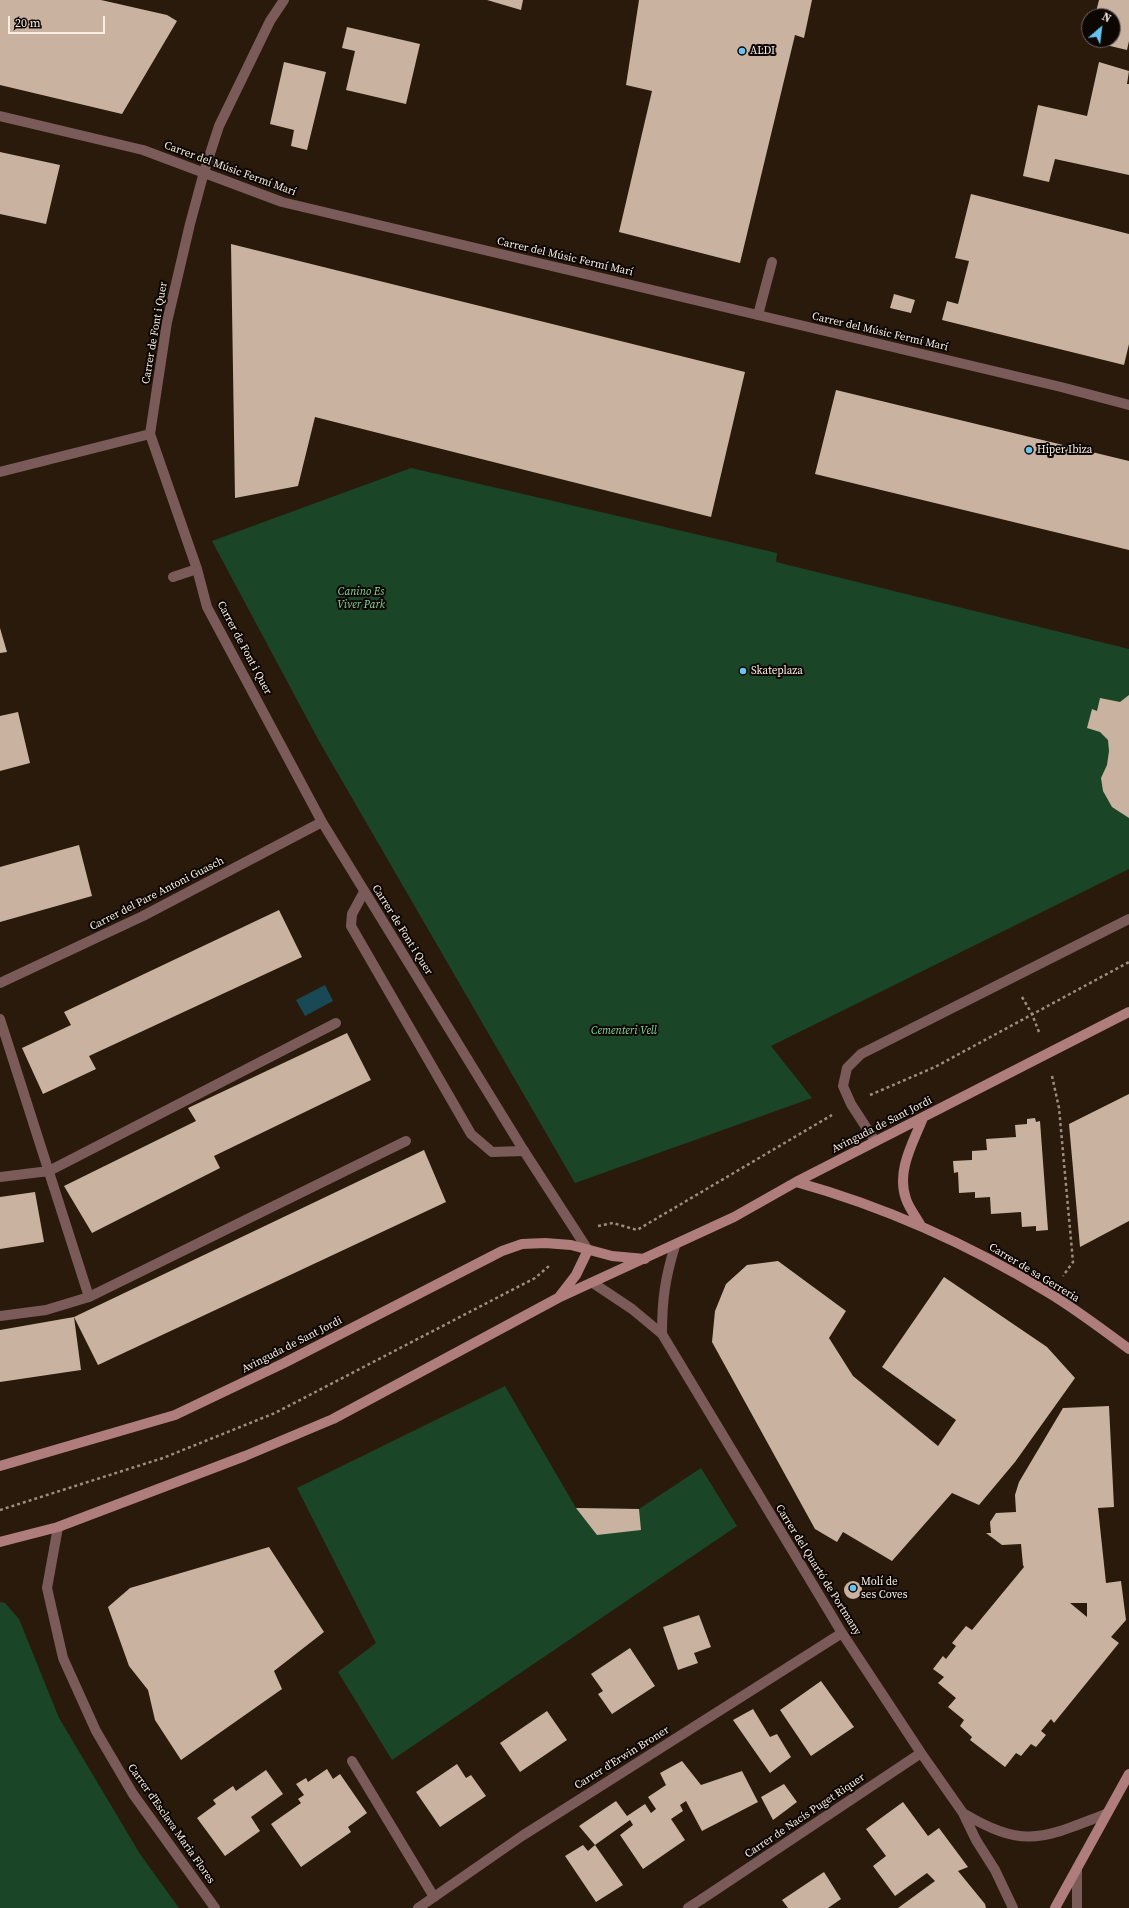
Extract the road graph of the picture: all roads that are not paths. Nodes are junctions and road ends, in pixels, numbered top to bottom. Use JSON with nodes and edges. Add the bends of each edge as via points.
{"nodes":[{"id":1,"x":284,"y":0,"type":"edge"},
{"id":2,"x":0,"y":116,"type":"edge"},
{"id":3,"x":204,"y":172,"type":"junction"},
{"id":4,"x":772,"y":262,"type":"dead end"},
{"id":5,"x":758,"y":315,"type":"junction"},
{"id":6,"x":1129,"y":406,"type":"edge"},
{"id":7,"x":150,"y":434,"type":"junction"},
{"id":8,"x":0,"y":472,"type":"edge"},
{"id":9,"x":197,"y":569,"type":"junction"},
{"id":10,"x":173,"y":577,"type":"dead end"},
{"id":11,"x":322,"y":822,"type":"junction"},
{"id":12,"x":364,"y":892,"type":"junction"},
{"id":13,"x":1129,"y":919,"type":"edge"},
{"id":14,"x":0,"y":983,"type":"edge"},
{"id":15,"x":1129,"y":1012,"type":"edge"},
{"id":16,"x":0,"y":1019,"type":"edge"},
{"id":17,"x":336,"y":1023,"type":"dead end"},
{"id":18,"x":923,"y":1118,"type":"junction"},
{"id":19,"x":406,"y":1141,"type":"dead end"},
{"id":20,"x":875,"y":1141,"type":"junction"},
{"id":21,"x":524,"y":1151,"type":"junction"},
{"id":22,"x":48,"y":1171,"type":"junction"},
{"id":23,"x":0,"y":1177,"type":"edge"},
{"id":24,"x":796,"y":1182,"type":"junction"},
{"id":25,"x":921,"y":1226,"type":"junction"},
{"id":26,"x":675,"y":1246,"type":"junction"},
{"id":27,"x":588,"y":1250,"type":"junction"},
{"id":28,"x":645,"y":1259,"type":"junction"},
{"id":29,"x":593,"y":1283,"type":"junction"},
{"id":30,"x":89,"y":1297,"type":"junction"},
{"id":31,"x":558,"y":1298,"type":"junction"},
{"id":32,"x":0,"y":1316,"type":"edge"},
{"id":33,"x":662,"y":1334,"type":"junction"},
{"id":34,"x":1129,"y":1350,"type":"edge"},
{"id":35,"x":0,"y":1466,"type":"edge"},
{"id":36,"x":58,"y":1527,"type":"junction"},
{"id":37,"x":0,"y":1542,"type":"edge"},
{"id":38,"x":842,"y":1633,"type":"junction"},
{"id":39,"x":921,"y":1753,"type":"junction"},
{"id":40,"x":352,"y":1761,"type":"dead end"},
{"id":41,"x":1129,"y":1774,"type":"edge"},
{"id":42,"x":964,"y":1813,"type":"junction"},
{"id":43,"x":1106,"y":1814,"type":"junction"},
{"id":44,"x":1077,"y":1869,"type":"junction"},
{"id":45,"x":434,"y":1897,"type":"junction"},
{"id":46,"x":215,"y":1908,"type":"edge"},
{"id":47,"x":418,"y":1908,"type":"edge"},
{"id":48,"x":688,"y":1908,"type":"edge"},
{"id":49,"x":1014,"y":1908,"type":"edge"},
{"id":50,"x":1055,"y":1908,"type":"edge"},
{"id":51,"x":1077,"y":1908,"type":"edge"}],
"edges":[{"from":1,"to":3,"type":"street","name":"Carrer de Font i Quer","via":[[270,21],[219,126]]},
{"from":2,"to":3,"type":"street","name":"Carrer del Músic Fermí Marí","via":[[143,150]]},
{"from":3,"to":5,"type":"street","name":"Carrer del Músic Fermí Marí","via":[[282,202]]},
{"from":3,"to":7,"type":"street","name":"Carrer de Font i Quer","via":[[168,322]]},
{"from":4,"to":5,"type":"street"},
{"from":5,"to":6,"type":"street","name":"Carrer del Músic Fermí Marí"},
{"from":7,"to":8,"type":"street"},
{"from":7,"to":9,"type":"street","name":"Carrer de Font i Quer"},
{"from":9,"to":10,"type":"street"},
{"from":9,"to":11,"type":"street","name":"Carrer de Font i Quer","via":[[207,607]]},
{"from":11,"to":12,"type":"street","name":"Carrer de Font i Quer"},
{"from":11,"to":14,"type":"street","name":"Carrer del Pare Antoni Guasch","via":[[143,916]]},
{"from":12,"to":21,"type":"street","name":"Carrer de Font i Quer"},
{"from":12,"to":21,"type":"street","via":[[352,914],[351,926],[471,1134],[492,1152]]},
{"from":13,"to":20,"type":"street","via":[[861,1054],[847,1068],[843,1086],[851,1104]]},
{"from":15,"to":18,"type":"street","name":"Avinguda de Sant Jordi"},
{"from":16,"to":22,"type":"street"},
{"from":17,"to":22,"type":"street"},
{"from":18,"to":20,"type":"street","name":"Avinguda de Sant Jordi"},
{"from":18,"to":25,"type":"street","via":[[906,1157],[903,1179],[906,1199]]},
{"from":19,"to":30,"type":"street"},
{"from":20,"to":24,"type":"street","name":"Avinguda de Sant Jordi"},
{"from":21,"to":27,"type":"street","name":"Carrer de Font i Quer"},
{"from":22,"to":23,"type":"street"},
{"from":22,"to":30,"type":"street"},
{"from":24,"to":25,"type":"street","name":"Carrer de sa Gerreria","via":[[866,1203]]},
{"from":24,"to":26,"type":"street","name":"Avinguda de Sant Jordi"},
{"from":25,"to":34,"type":"street","name":"Carrer de sa Gerreria","via":[[971,1250],[1050,1294]]},
{"from":26,"to":28,"type":"street","name":"Avinguda de Sant Jordi"},
{"from":26,"to":33,"type":"street","via":[[666,1273],[662,1302]]},
{"from":27,"to":28,"type":"street","name":"Avinguda de Sant Jordi","via":[[612,1256]]},
{"from":27,"to":31,"type":"street","name":"Avinguda de Sant Jordi","via":[[576,1275]]},
{"from":27,"to":35,"type":"street","name":"Avinguda de Sant Jordi","via":[[571,1245],[545,1243],[522,1244],[502,1250],[284,1363],[175,1415]]},
{"from":28,"to":29,"type":"street","name":"Avinguda de Sant Jordi"},
{"from":29,"to":31,"type":"street","name":"Avinguda de Sant Jordi"},
{"from":29,"to":33,"type":"street","name":"Carrer del Quartó de Portmany","via":[[632,1309]]},
{"from":30,"to":32,"type":"street","via":[[46,1310]]},
{"from":31,"to":36,"type":"street","name":"Avinguda de Sant Jordi","via":[[333,1419],[245,1456]]},
{"from":33,"to":38,"type":"street","name":"Carrer del Quartó de Portmany"},
{"from":36,"to":37,"type":"street","name":"Avinguda de Sant Jordi"},
{"from":36,"to":46,"type":"street","name":"Carrer d'Esclava Maria Flores","via":[[47,1588],[63,1658],[96,1731],[133,1794]]},
{"from":38,"to":39,"type":"street","name":"Carrer del Quartó de Portmany"},
{"from":38,"to":45,"type":"street","name":"Carrer d'Erwin Broner","via":[[522,1836]]},
{"from":39,"to":42,"type":"street","name":"Carrer del Quartó de Portmany"},
{"from":39,"to":48,"type":"street","name":"Carrer de Nacís Puget Riquer"},
{"from":40,"to":45,"type":"street"},
{"from":41,"to":43,"type":"street"},
{"from":42,"to":43,"type":"street","name":"Carrer del Quartó de Portmany","via":[[987,1827],[1006,1834],[1027,1837],[1060,1832]]},
{"from":42,"to":49,"type":"street","name":"Carrer del Quartó de Portmany"},
{"from":43,"to":44,"type":"street"},
{"from":44,"to":50,"type":"street"},
{"from":44,"to":51,"type":"street"},
{"from":45,"to":47,"type":"street","name":"Carrer d'Erwin Broner"}]}
